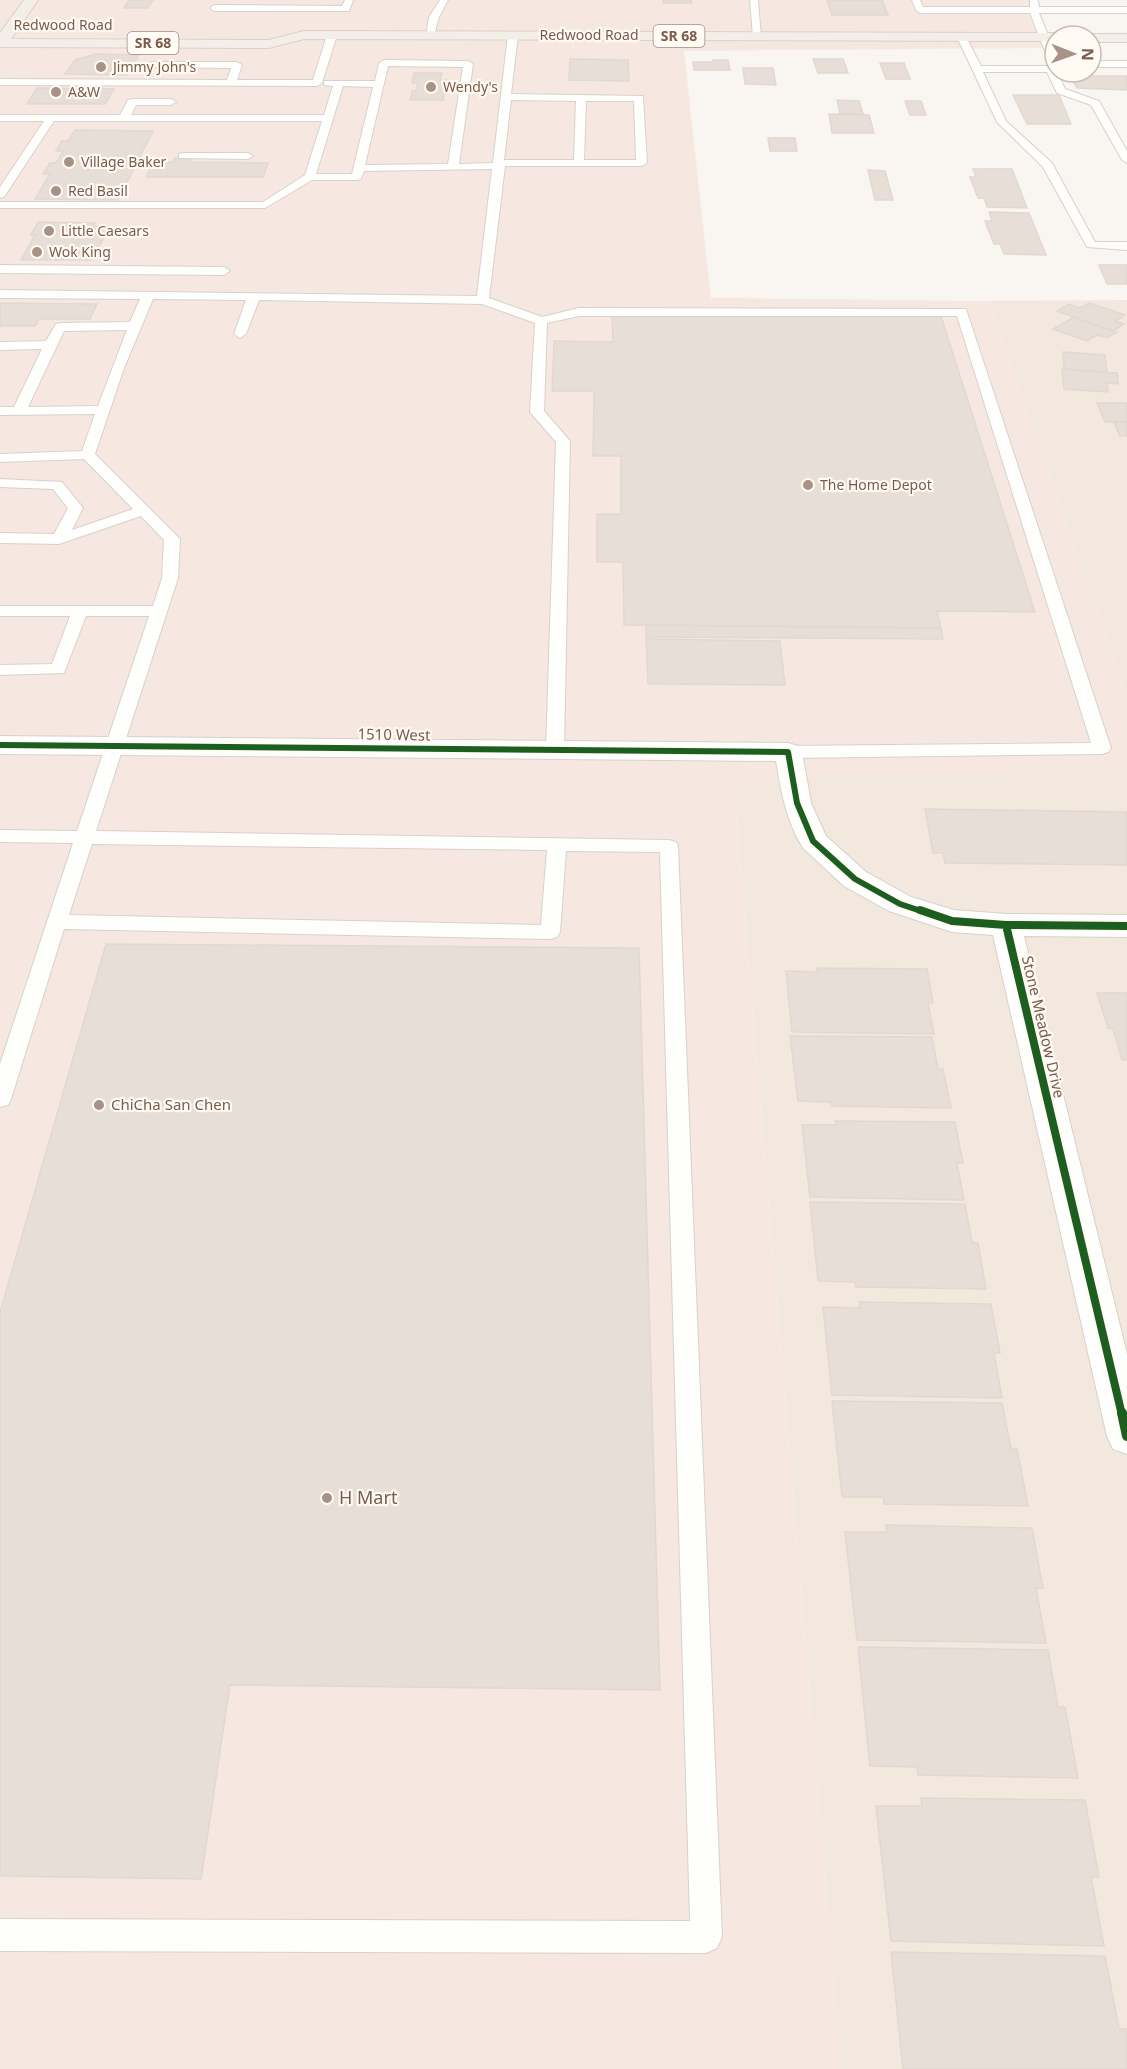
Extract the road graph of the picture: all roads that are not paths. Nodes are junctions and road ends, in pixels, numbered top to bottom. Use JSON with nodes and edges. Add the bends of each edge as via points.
{"nodes":[{"id":1,"x":31,"y":0,"type":"edge"},
{"id":2,"x":349,"y":0,"type":"edge"},
{"id":3,"x":444,"y":0,"type":"edge"},
{"id":4,"x":754,"y":0,"type":"edge"},
{"id":5,"x":916,"y":0,"type":"edge"},
{"id":6,"x":1087,"y":0,"type":"edge"},
{"id":7,"x":270,"y":4,"type":"edge"},
{"id":8,"x":1034,"y":5,"type":"edge"},
{"id":9,"x":214,"y":9,"type":"edge"},
{"id":10,"x":1092,"y":10,"type":"junction"},
{"id":11,"x":1127,"y":10,"type":"edge"},
{"id":12,"x":7,"y":25,"type":"edge"},
{"id":13,"x":36,"y":25,"type":"dead end"},
{"id":14,"x":1043,"y":25,"type":"edge"},
{"id":15,"x":275,"y":26,"type":"dead end"},
{"id":16,"x":304,"y":35,"type":"junction"},
{"id":17,"x":332,"y":35,"type":"junction"},
{"id":18,"x":429,"y":35,"type":"junction"},
{"id":19,"x":513,"y":35,"type":"junction"},
{"id":20,"x":758,"y":36,"type":"junction"},
{"id":21,"x":962,"y":37,"type":"junction"},
{"id":22,"x":1043,"y":38,"type":"edge"},
{"id":23,"x":1103,"y":38,"type":"edge"},
{"id":24,"x":1127,"y":38,"type":"edge"},
{"id":25,"x":0,"y":43,"type":"edge"},
{"id":26,"x":1103,"y":64,"type":"edge"},
{"id":27,"x":1127,"y":64,"type":"edge"},
{"id":28,"x":152,"y":65,"type":"dead end"},
{"id":29,"x":977,"y":69,"type":"junction"},
{"id":30,"x":1043,"y":69,"type":"edge"},
{"id":31,"x":182,"y":81,"type":"junction"},
{"id":32,"x":0,"y":82,"type":"edge"},
{"id":33,"x":231,"y":82,"type":"junction"},
{"id":34,"x":317,"y":83,"type":"junction"},
{"id":35,"x":339,"y":83,"type":"junction"},
{"id":36,"x":380,"y":84,"type":"junction"},
{"id":37,"x":1058,"y":84,"type":"edge"},
{"id":38,"x":507,"y":97,"type":"junction"},
{"id":39,"x":581,"y":98,"type":"junction"},
{"id":40,"x":171,"y":102,"type":"junction"},
{"id":41,"x":0,"y":118,"type":"edge"},
{"id":42,"x":51,"y":118,"type":"junction"},
{"id":43,"x":124,"y":118,"type":"junction"},
{"id":44,"x":163,"y":118,"type":"junction"},
{"id":45,"x":329,"y":118,"type":"junction"},
{"id":46,"x":183,"y":156,"type":"dead end"},
{"id":47,"x":248,"y":156,"type":"dead end"},
{"id":48,"x":1127,"y":160,"type":"edge"},
{"id":49,"x":579,"y":163,"type":"junction"},
{"id":50,"x":500,"y":164,"type":"junction"},
{"id":51,"x":453,"y":167,"type":"junction"},
{"id":52,"x":359,"y":168,"type":"junction"},
{"id":53,"x":310,"y":177,"type":"junction"},
{"id":54,"x":0,"y":195,"type":"edge"},
{"id":55,"x":0,"y":205,"type":"edge"},
{"id":56,"x":1127,"y":246,"type":"edge"},
{"id":57,"x":0,"y":269,"type":"edge"},
{"id":58,"x":225,"y":271,"type":"dead end"},
{"id":59,"x":0,"y":294,"type":"edge"},
{"id":60,"x":148,"y":295,"type":"junction"},
{"id":61,"x":254,"y":296,"type":"junction"},
{"id":62,"x":483,"y":300,"type":"junction"},
{"id":63,"x":541,"y":321,"type":"junction"},
{"id":64,"x":133,"y":326,"type":"junction"},
{"id":65,"x":240,"y":334,"type":"dead end"},
{"id":66,"x":50,"y":345,"type":"junction"},
{"id":67,"x":0,"y":346,"type":"edge"},
{"id":68,"x":102,"y":410,"type":"junction"},
{"id":69,"x":0,"y":411,"type":"edge"},
{"id":70,"x":19,"y":411,"type":"junction"},
{"id":71,"x":88,"y":455,"type":"junction"},
{"id":72,"x":0,"y":458,"type":"edge"},
{"id":73,"x":0,"y":483,"type":"edge"},
{"id":74,"x":144,"y":510,"type":"junction"},
{"id":75,"x":0,"y":538,"type":"edge"},
{"id":76,"x":59,"y":538,"type":"junction"},
{"id":77,"x":0,"y":611,"type":"edge"},
{"id":78,"x":80,"y":611,"type":"junction"},
{"id":79,"x":160,"y":611,"type":"junction"},
{"id":80,"x":0,"y":670,"type":"edge"},
{"id":81,"x":0,"y":744,"type":"edge"},
{"id":82,"x":114,"y":746,"type":"junction"},
{"id":83,"x":555,"y":750,"type":"junction"},
{"id":84,"x":788,"y":752,"type":"junction"},
{"id":85,"x":0,"y":836,"type":"edge"},
{"id":86,"x":85,"y":836,"type":"junction"},
{"id":87,"x":557,"y":845,"type":"junction"},
{"id":88,"x":57,"y":922,"type":"junction"},
{"id":89,"x":1006,"y":925,"type":"junction"},
{"id":90,"x":1127,"y":926,"type":"edge"},
{"id":91,"x":0,"y":1099,"type":"edge"},
{"id":92,"x":1127,"y":1436,"type":"edge"},
{"id":93,"x":0,"y":1935,"type":"edge"}],
"edges":[{"from":1,"to":12,"type":"main road"},
{"from":2,"to":7,"type":"lane","via":[[346,9]]},
{"from":3,"to":18,"type":"lane"},
{"from":4,"to":20,"type":"lane"},
{"from":5,"to":8,"type":"lane","via":[[920,10]]},
{"from":6,"to":10,"type":"lane"},
{"from":7,"to":9,"type":"lane"},
{"from":8,"to":10,"type":"lane"},
{"from":8,"to":14,"type":"lane"},
{"from":10,"to":11,"type":"lane"},
{"from":12,"to":13,"type":"main road","name":"Redwood Road"},
{"from":12,"to":25,"type":"main road"},
{"from":15,"to":16,"type":"main road","name":"Redwood Road","number":"SR 68"},
{"from":16,"to":17,"type":"main road","name":"Redwood Road","number":"SR 68"},
{"from":16,"to":25,"type":"main road","name":"Redwood Road","number":"SR 68","via":[[269,44]]},
{"from":17,"to":18,"type":"main road","name":"Redwood Road","number":"SR 68"},
{"from":17,"to":34,"type":"lane"},
{"from":18,"to":19,"type":"main road","name":"Redwood Road","number":"SR 68"},
{"from":19,"to":20,"type":"main road","name":"Redwood Road","number":"SR 68"},
{"from":19,"to":38,"type":"lane"},
{"from":20,"to":21,"type":"main road","name":"Redwood Road","number":"SR 68"},
{"from":21,"to":22,"type":"main road","name":"Redwood Road","number":"SR 68"},
{"from":21,"to":29,"type":"lane"},
{"from":23,"to":24,"type":"main road"},
{"from":26,"to":27,"type":"lane"},
{"from":28,"to":33,"type":"lane","via":[[237,65]]},
{"from":29,"to":30,"type":"lane"},
{"from":29,"to":56,"type":"lane","via":[[1002,122],[1048,165],[1091,245]]},
{"from":31,"to":32,"type":"lane"},
{"from":31,"to":33,"type":"lane"},
{"from":31,"to":40,"type":"lane"},
{"from":33,"to":34,"type":"lane"},
{"from":34,"to":35,"type":"lane"},
{"from":35,"to":36,"type":"lane"},
{"from":35,"to":45,"type":"lane"},
{"from":36,"to":51,"type":"lane","via":[[384,63],[468,64]]},
{"from":36,"to":52,"type":"lane"},
{"from":37,"to":48,"type":"lane","via":[[1061,91],[1095,103]]},
{"from":38,"to":39,"type":"lane"},
{"from":38,"to":50,"type":"lane"},
{"from":39,"to":49,"type":"lane"},
{"from":39,"to":49,"type":"lane","via":[[639,98],[642,163]]},
{"from":40,"to":43,"type":"lane","via":[[132,102]]},
{"from":40,"to":44,"type":"lane"},
{"from":41,"to":42,"type":"lane"},
{"from":42,"to":43,"type":"lane"},
{"from":42,"to":54,"type":"lane","via":[[17,159]]},
{"from":43,"to":44,"type":"lane"},
{"from":44,"to":45,"type":"lane"},
{"from":45,"to":53,"type":"lane"},
{"from":46,"to":47,"type":"lane"},
{"from":49,"to":50,"type":"lane"},
{"from":50,"to":51,"type":"lane"},
{"from":50,"to":62,"type":"lane"},
{"from":51,"to":52,"type":"lane"},
{"from":52,"to":53,"type":"lane","via":[[357,177]]},
{"from":53,"to":55,"type":"lane","via":[[266,205]]},
{"from":57,"to":58,"type":"lane"},
{"from":59,"to":60,"type":"lane"},
{"from":60,"to":61,"type":"lane"},
{"from":60,"to":64,"type":"lane"},
{"from":61,"to":62,"type":"lane"},
{"from":61,"to":65,"type":"lane"},
{"from":62,"to":63,"type":"lane"},
{"from":63,"to":83,"type":"lane","via":[[537,412],[563,441]]},
{"from":63,"to":84,"type":"lane","via":[[579,312],[962,312],[1102,748]]},
{"from":64,"to":66,"type":"lane","via":[[60,327]]},
{"from":64,"to":68,"type":"lane"},
{"from":66,"to":67,"type":"lane"},
{"from":66,"to":70,"type":"lane"},
{"from":68,"to":70,"type":"lane"},
{"from":68,"to":71,"type":"lane"},
{"from":69,"to":70,"type":"lane"},
{"from":71,"to":72,"type":"lane"},
{"from":71,"to":74,"type":"lane"},
{"from":73,"to":76,"type":"lane","via":[[57,485],[76,508]]},
{"from":74,"to":76,"type":"lane"},
{"from":74,"to":79,"type":"lane","via":[[172,539],[170,578]]},
{"from":75,"to":76,"type":"lane"},
{"from":77,"to":78,"type":"lane"},
{"from":78,"to":79,"type":"lane"},
{"from":78,"to":80,"type":"lane","via":[[58,669]]},
{"from":79,"to":82,"type":"lane"},
{"from":81,"to":82,"type":"street","name":"1510 West"},
{"from":82,"to":83,"type":"street","name":"1510 West"},
{"from":82,"to":86,"type":"lane"},
{"from":83,"to":84,"type":"street","name":"1510 West"},
{"from":84,"to":89,"type":"street","via":[[797,803],[813,841],[855,879],[900,904],[952,921]]},
{"from":85,"to":86,"type":"lane"},
{"from":86,"to":87,"type":"lane"},
{"from":86,"to":88,"type":"lane"},
{"from":87,"to":88,"type":"lane","via":[[550,932]]},
{"from":87,"to":93,"type":"lane","via":[[669,846],[706,1937]]},
{"from":88,"to":91,"type":"lane"},
{"from":89,"to":90,"type":"street"},
{"from":89,"to":92,"type":"street","name":"Stone Meadow Drive"}]}
